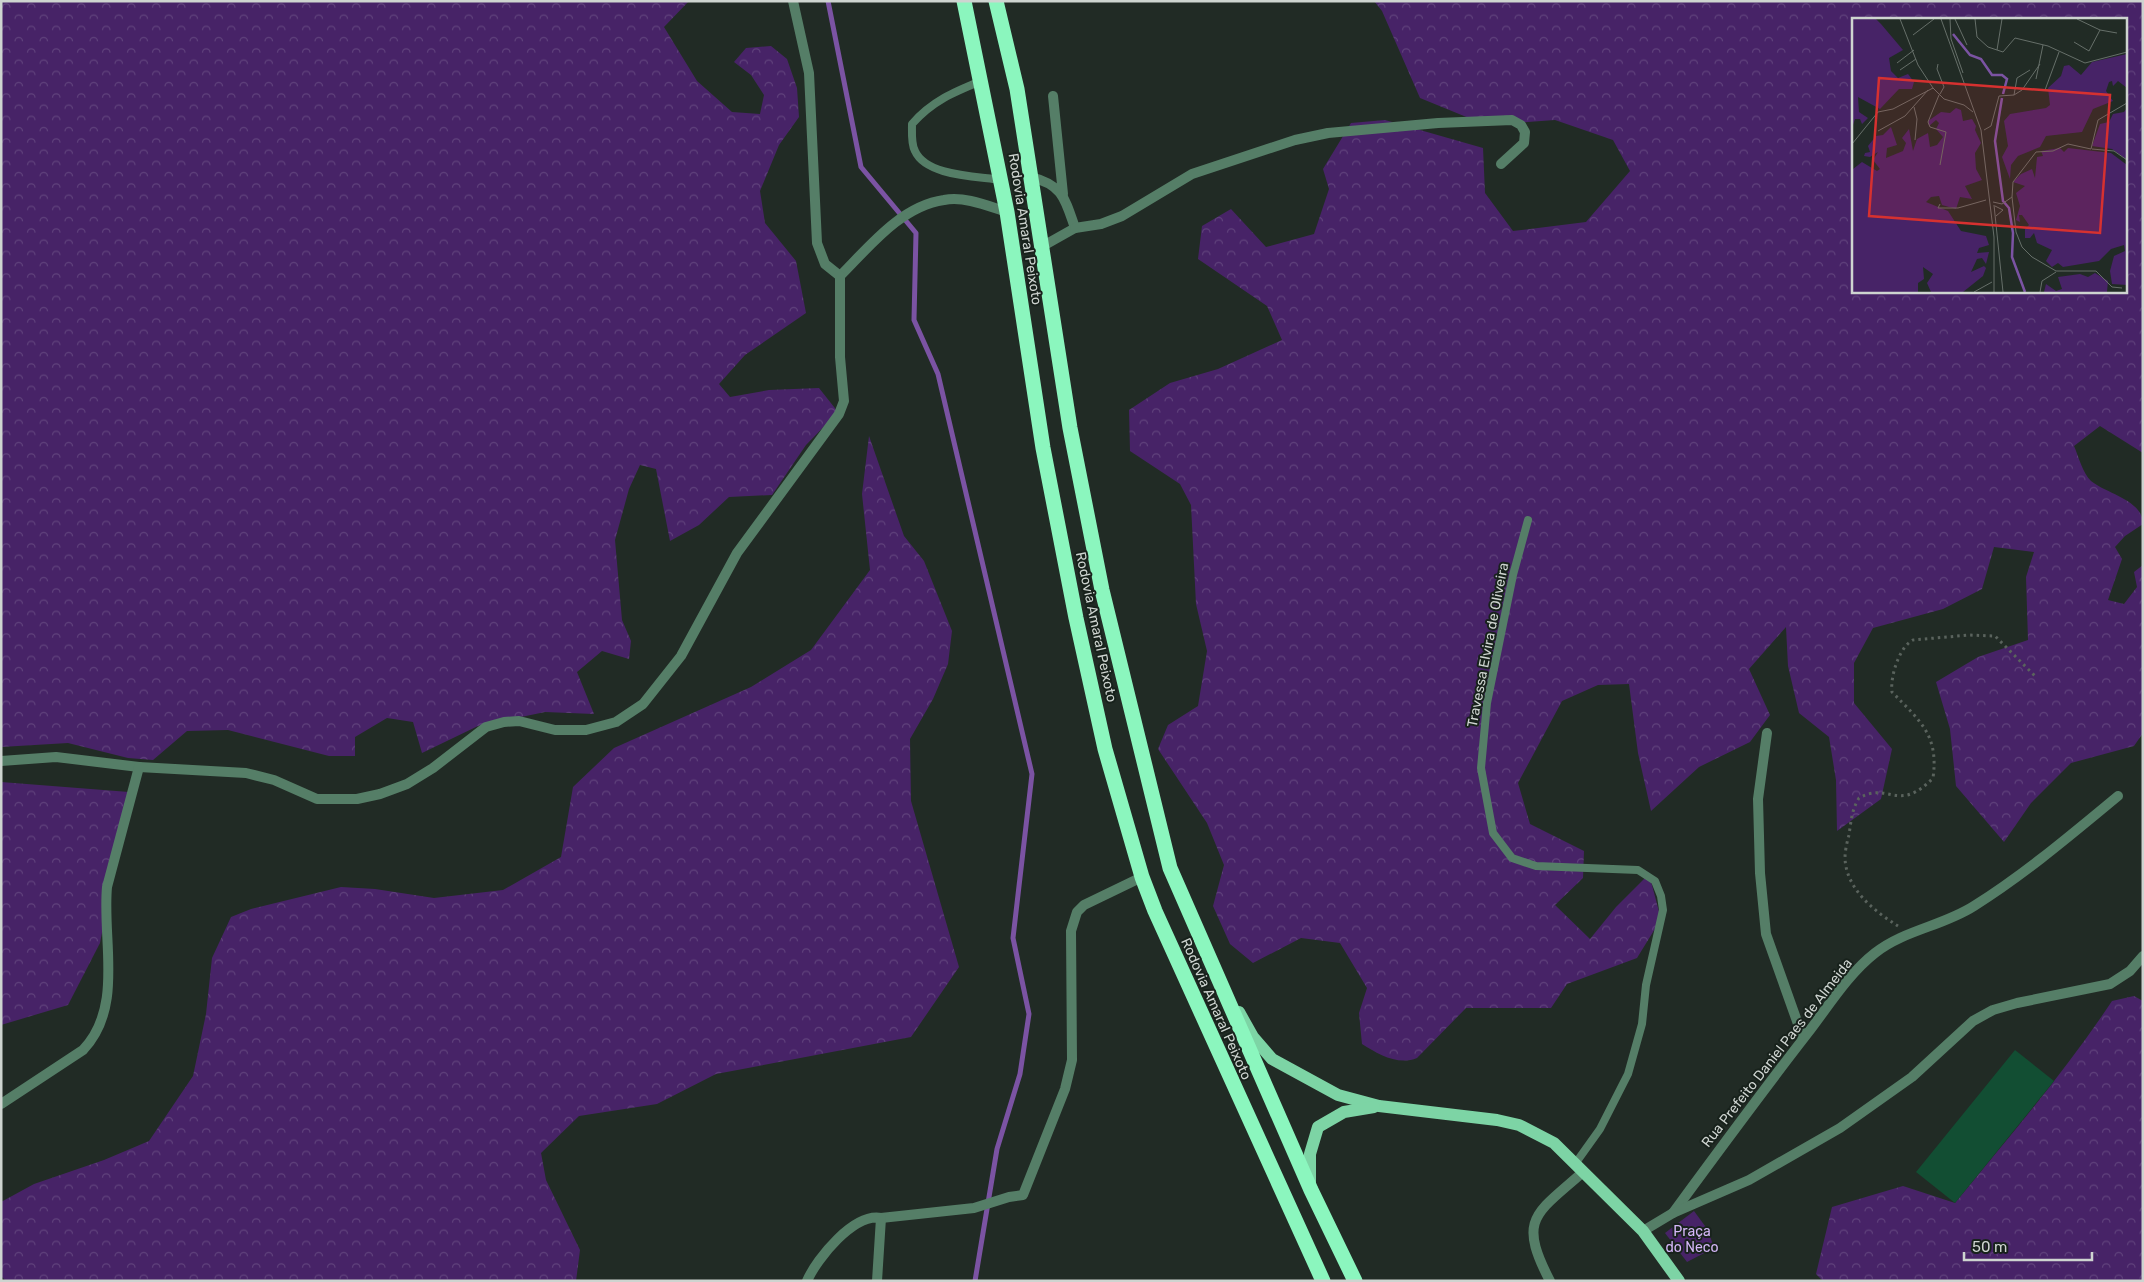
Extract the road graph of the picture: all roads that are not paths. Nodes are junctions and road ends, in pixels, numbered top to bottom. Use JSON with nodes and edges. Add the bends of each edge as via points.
{"nodes":[{"id":1,"x":793,"y":1,"type":"edge"},
{"id":2,"x":964,"y":1,"type":"edge"},
{"id":3,"x":996,"y":1,"type":"edge"},
{"id":4,"x":981,"y":82,"type":"junction"},
{"id":5,"x":1053,"y":96,"type":"dead end"},
{"id":6,"x":1501,"y":164,"type":"dead end"},
{"id":7,"x":1031,"y":177,"type":"junction"},
{"id":8,"x":1001,"y":180,"type":"junction"},
{"id":9,"x":1062,"y":194,"type":"junction"},
{"id":10,"x":1007,"y":212,"type":"junction"},
{"id":11,"x":1075,"y":228,"type":"junction"},
{"id":12,"x":1043,"y":246,"type":"junction"},
{"id":13,"x":840,"y":276,"type":"junction"},
{"id":14,"x":1528,"y":520,"type":"dead end"},
{"id":15,"x":1767,"y":733,"type":"dead end"},
{"id":16,"x":1,"y":761,"type":"edge"},
{"id":17,"x":139,"y":767,"type":"junction"},
{"id":18,"x":2118,"y":796,"type":"dead end"},
{"id":19,"x":1142,"y":877,"type":"junction"},
{"id":20,"x":1205,"y":951,"type":"junction"},
{"id":21,"x":2143,"y":956,"type":"edge"},
{"id":22,"x":1804,"y":1038,"type":"junction"},
{"id":23,"x":1,"y":1104,"type":"edge"},
{"id":24,"x":1379,"y":1106,"type":"junction"},
{"id":25,"x":1579,"y":1168,"type":"junction"},
{"id":26,"x":1311,"y":1190,"type":"junction"},
{"id":27,"x":1673,"y":1213,"type":"junction"},
{"id":28,"x":881,"y":1218,"type":"junction"},
{"id":29,"x":1643,"y":1231,"type":"junction"},
{"id":30,"x":807,"y":1281,"type":"edge"},
{"id":31,"x":877,"y":1281,"type":"edge"},
{"id":32,"x":1323,"y":1281,"type":"edge"},
{"id":33,"x":1355,"y":1281,"type":"edge"},
{"id":34,"x":1550,"y":1281,"type":"edge"},
{"id":35,"x":1679,"y":1281,"type":"edge"}],
"edges":[{"from":1,"to":13,"type":"street","via":[[809,73],[818,244],[825,264]]},
{"from":2,"to":4,"type":"highway","name":"Rodovia Amaral Peixoto"},
{"from":3,"to":7,"type":"highway","name":"Rodovia Amaral Peixoto","via":[[1017,89]]},
{"from":4,"to":8,"type":"highway","name":"Rodovia Amaral Peixoto"},
{"from":4,"to":8,"type":"lane","via":[[943,97],[924,110],[912,124],[914,149],[920,160],[935,170]]},
{"from":5,"to":9,"type":"street"},
{"from":6,"to":11,"type":"street","via":[[1524,143],[1525,132],[1512,120],[1438,122],[1328,133],[1296,140],[1192,174],[1122,216],[1101,224]]},
{"from":7,"to":9,"type":"street","via":[[1049,181]]},
{"from":7,"to":12,"type":"highway","name":"Rodovia Amaral Peixoto"},
{"from":8,"to":10,"type":"highway","name":"Rodovia Amaral Peixoto"},
{"from":9,"to":11,"type":"street"},
{"from":10,"to":13,"type":"street","via":[[976,202],[945,199],[916,209],[891,226]]},
{"from":10,"to":19,"type":"highway","name":"Rodovia Amaral Peixoto","via":[[1043,448],[1076,618],[1105,748]]},
{"from":11,"to":12,"type":"street"},
{"from":12,"to":20,"type":"highway","name":"Rodovia Amaral Peixoto","via":[[1072,437],[1123,682],[1170,868]]},
{"from":13,"to":17,"type":"street","via":[[840,357],[844,401],[839,414],[737,553],[681,656],[643,704],[616,722],[586,730],[555,730],[519,721],[486,727],[407,784],[357,799],[317,799],[274,780],[246,773]]},
{"from":14,"to":25,"type":"lane","name":"Travessa Elvira de Oliveira","via":[[1513,575],[1488,703],[1481,768],[1493,833],[1512,858],[1536,866],[1638,870],[1655,881],[1663,910],[1646,985],[1642,1024],[1628,1074]]},
{"from":15,"to":22,"type":"street","via":[[1758,799],[1766,934]]},
{"from":16,"to":17,"type":"street","via":[[56,757]]},
{"from":17,"to":23,"type":"street","via":[[107,887],[110,982],[98,1027],[83,1050]]},
{"from":18,"to":22,"type":"street","name":"Rua Prefeito Daniel Paes de Almeida","via":[[1974,907],[1910,933],[1875,952],[1850,978]]},
{"from":19,"to":28,"type":"street","via":[[1096,897],[1076,912],[1071,931],[1072,1060],[1065,1089],[1024,1195],[974,1208]]},
{"from":19,"to":32,"type":"highway","name":"Rodovia Amaral Peixoto"},
{"from":20,"to":24,"type":"main road","via":[[1253,1037],[1272,1059],[1338,1095]]},
{"from":20,"to":26,"type":"highway","name":"Rodovia Amaral Peixoto"},
{"from":21,"to":27,"type":"street","via":[[2130,971],[2110,984],[1993,1010],[1974,1021],[1912,1077],[1840,1128],[1749,1180]]},
{"from":22,"to":27,"type":"street","name":"Rua Prefeito Daniel Paes de Almeida"},
{"from":24,"to":25,"type":"main road","via":[[1519,1125],[1554,1143]]},
{"from":24,"to":26,"type":"main road","via":[[1344,1112],[1318,1127],[1310,1154]]},
{"from":25,"to":29,"type":"main road"},
{"from":25,"to":34,"type":"street","via":[[1534,1221],[1534,1245]]},
{"from":26,"to":33,"type":"highway","name":"Rodovia Amaral Peixoto"},
{"from":27,"to":29,"type":"street"},
{"from":28,"to":30,"type":"street","via":[[873,1216],[861,1221],[826,1250],[814,1264]]},
{"from":28,"to":31,"type":"street"},
{"from":29,"to":35,"type":"main road"}]}
